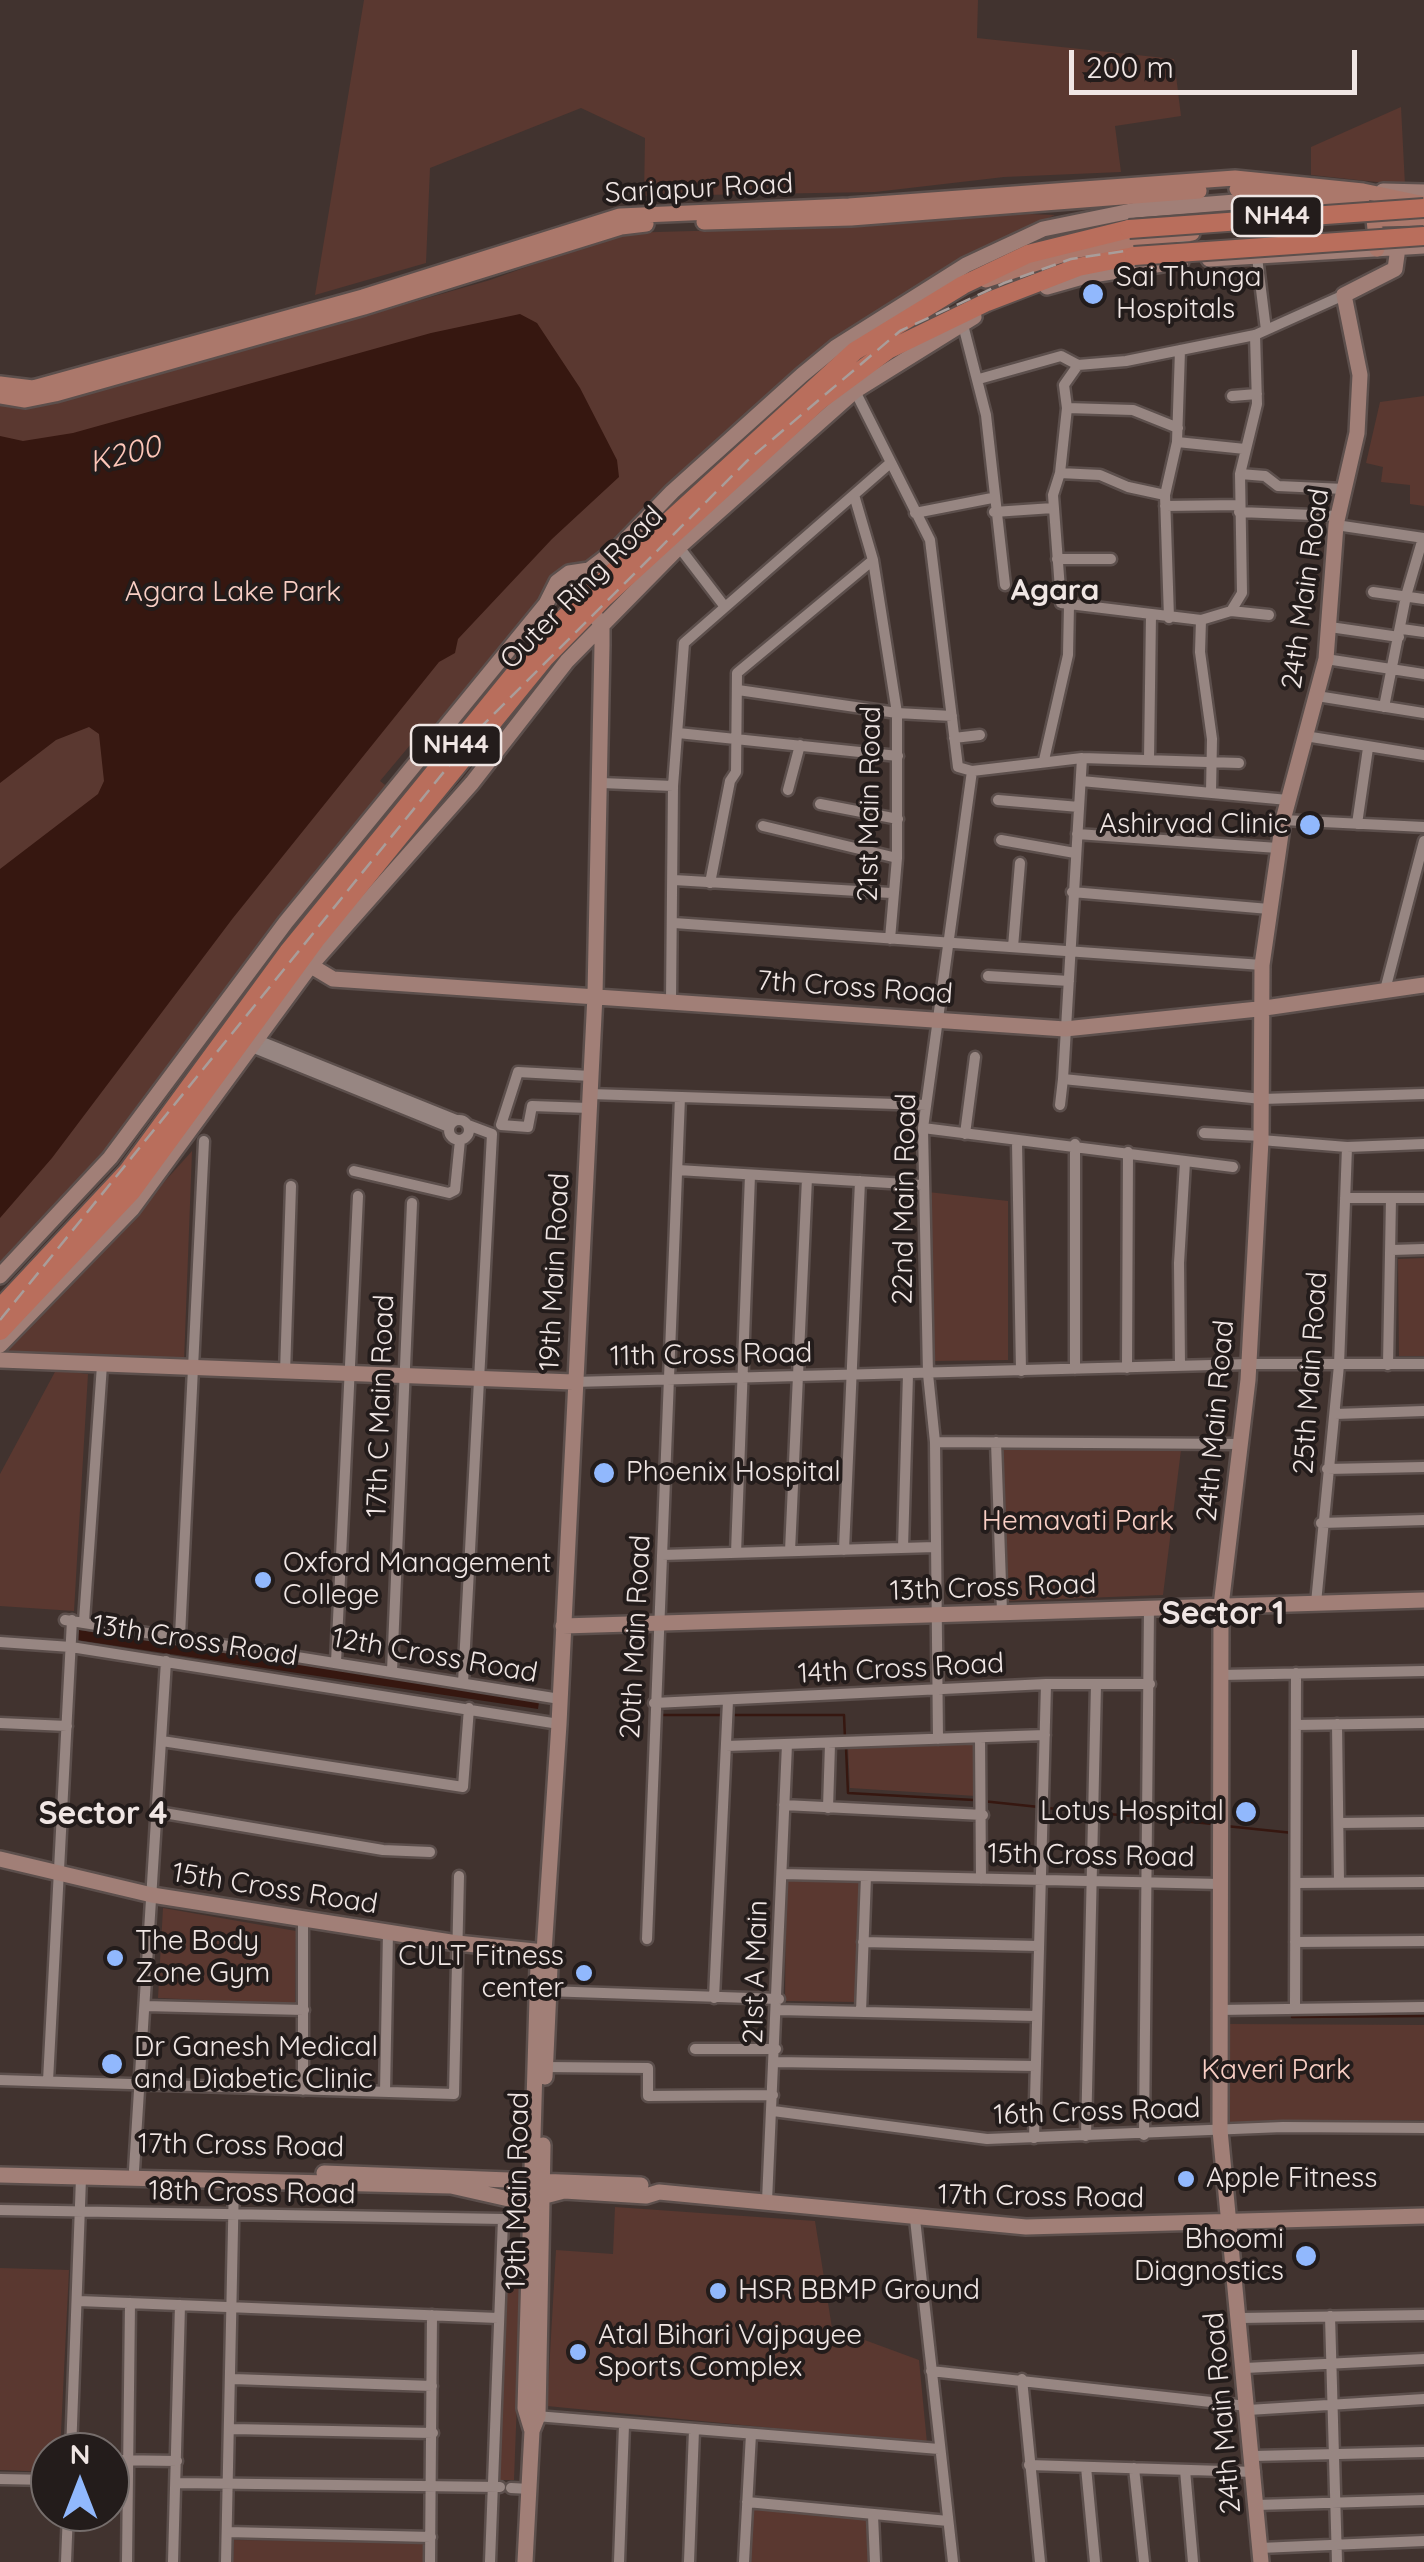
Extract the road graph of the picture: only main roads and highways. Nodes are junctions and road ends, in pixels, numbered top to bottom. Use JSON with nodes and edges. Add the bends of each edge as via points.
{"nodes":[{"id":1,"x":1424,"y":206,"type":"edge"},
{"id":2,"x":1424,"y":218,"type":"edge"},
{"id":3,"x":1374,"y":224,"type":"junction"},
{"id":4,"x":1424,"y":227,"type":"edge"},
{"id":5,"x":1424,"y":236,"type":"edge"},
{"id":6,"x":1377,"y":249,"type":"road end"},
{"id":7,"x":966,"y":264,"type":"road end"},
{"id":8,"x":995,"y":269,"type":"junction"},
{"id":9,"x":962,"y":284,"type":"junction"},
{"id":10,"x":311,"y":316,"type":"junction"},
{"id":11,"x":0,"y":384,"type":"edge"},
{"id":12,"x":0,"y":396,"type":"edge"},
{"id":13,"x":592,"y":611,"type":"junction"},
{"id":14,"x":300,"y":959,"type":"junction"},
{"id":15,"x":0,"y":1308,"type":"edge"},
{"id":16,"x":0,"y":1331,"type":"edge"}],
"edges":[{"from":1,"to":8,"type":"highway","name":"Outer Ring Road","number":"NH44","bridge":true,"via":[[1130,229],[1046,248]]},
{"from":1,"to":10,"type":"main road","name":"Sarjapur Road","via":[[1363,191],[1235,178],[620,216]]},
{"from":2,"to":3,"type":"main road","name":"Outer Ring Road"},
{"from":3,"to":4,"type":"main road"},
{"from":3,"to":6,"type":"main road"},
{"from":3,"to":9,"type":"main road","name":"Outer Ring Road","via":[[1143,238]]},
{"from":3,"to":10,"type":"main road","name":"Sarjapur Road","via":[[1361,202],[1225,189],[851,218],[646,224]]},
{"from":5,"to":13,"type":"highway","name":"Outer Ring Road","number":"NH44","bridge":true,"via":[[1134,256],[1078,267],[959,318],[848,376]]},
{"from":7,"to":8,"type":"highway"},
{"from":8,"to":9,"type":"highway","name":"Outer Ring Road","number":"NH44"},
{"from":9,"to":13,"type":"highway","name":"Outer Ring Road","number":"NH44","via":[[841,362]]},
{"from":10,"to":11,"type":"main road","name":"Sarjapur Road","via":[[33,388]]},
{"from":10,"to":12,"type":"main road","name":"Sarjapur Road","via":[[38,398]]},
{"from":13,"to":14,"type":"highway","name":"Outer Ring Road","number":"NH44","via":[[542,640]]},
{"from":14,"to":15,"type":"highway","name":"Outer Ring Road","number":"NH44","via":[[127,1172]]},
{"from":14,"to":16,"type":"highway","name":"Outer Ring Road","number":"NH44","via":[[132,1191]]}]}
